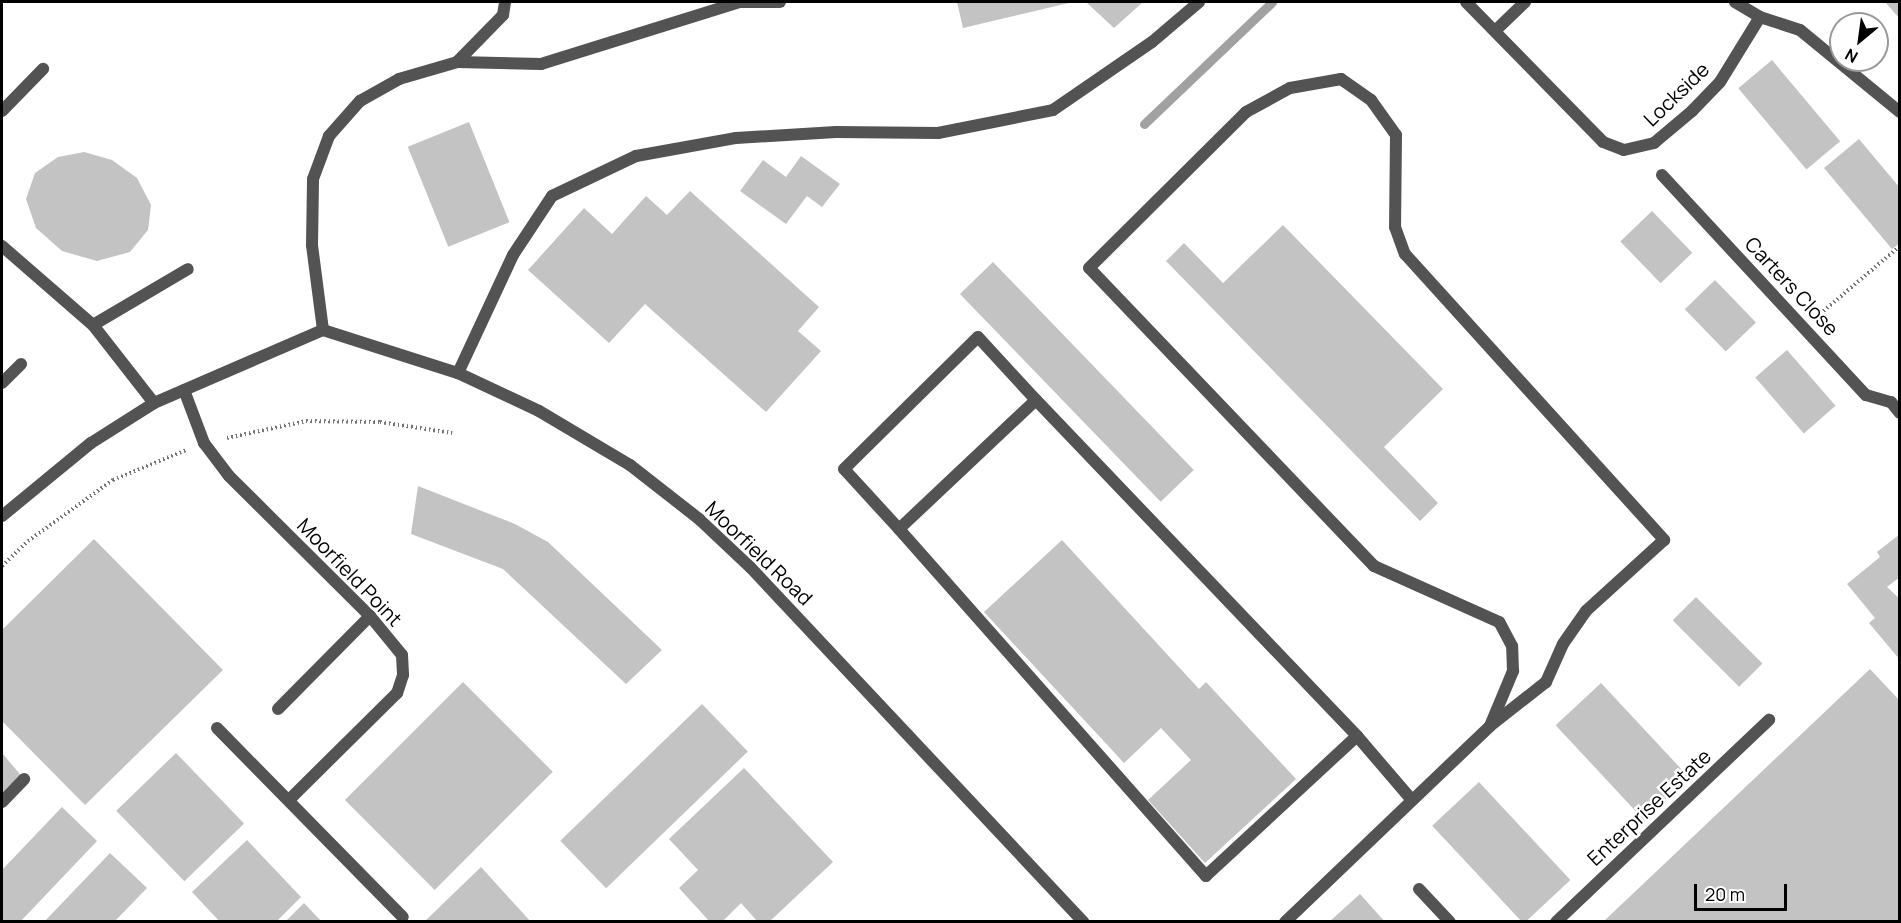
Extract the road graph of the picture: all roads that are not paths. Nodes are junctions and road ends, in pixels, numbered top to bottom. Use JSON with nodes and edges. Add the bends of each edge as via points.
{"nodes":[{"id":1,"x":505,"y":2,"type":"edge"},
{"id":2,"x":780,"y":2,"type":"edge"},
{"id":3,"x":1199,"y":2,"type":"edge"},
{"id":4,"x":1466,"y":2,"type":"edge"},
{"id":5,"x":1525,"y":2,"type":"edge"},
{"id":6,"x":1735,"y":2,"type":"edge"},
{"id":7,"x":1760,"y":17,"type":"junction"},
{"id":8,"x":1495,"y":31,"type":"junction"},
{"id":9,"x":457,"y":62,"type":"junction"},
{"id":10,"x":43,"y":69,"type":"dead end"},
{"id":11,"x":2,"y":111,"type":"edge"},
{"id":12,"x":1899,"y":112,"type":"edge"},
{"id":13,"x":1662,"y":175,"type":"dead end"},
{"id":14,"x":2,"y":246,"type":"edge"},
{"id":15,"x":188,"y":269,"type":"dead end"},
{"id":16,"x":93,"y":325,"type":"junction"},
{"id":17,"x":323,"y":330,"type":"junction"},
{"id":18,"x":21,"y":364,"type":"dead end"},
{"id":19,"x":458,"y":373,"type":"junction"},
{"id":20,"x":2,"y":383,"type":"edge"},
{"id":21,"x":184,"y":390,"type":"junction"},
{"id":22,"x":1036,"y":400,"type":"junction"},
{"id":23,"x":154,"y":403,"type":"junction"},
{"id":24,"x":1899,"y":413,"type":"edge"},
{"id":25,"x":2,"y":516,"type":"edge"},
{"id":26,"x":899,"y":529,"type":"junction"},
{"id":27,"x":370,"y":616,"type":"junction"},
{"id":28,"x":278,"y":709,"type":"dead end"},
{"id":29,"x":1769,"y":720,"type":"dead end"},
{"id":30,"x":1490,"y":726,"type":"junction"},
{"id":31,"x":217,"y":728,"type":"dead end"},
{"id":32,"x":1357,"y":736,"type":"junction"},
{"id":33,"x":24,"y":778,"type":"dead end"},
{"id":34,"x":1411,"y":799,"type":"junction"},
{"id":35,"x":289,"y":800,"type":"junction"},
{"id":36,"x":2,"y":802,"type":"edge"},
{"id":37,"x":1419,"y":889,"type":"dead end"},
{"id":38,"x":403,"y":917,"type":"dead end"},
{"id":39,"x":1084,"y":921,"type":"edge"},
{"id":40,"x":1285,"y":921,"type":"edge"},
{"id":41,"x":1450,"y":921,"type":"edge"},
{"id":42,"x":1556,"y":921,"type":"edge"}],
"edges":[{"from":1,"to":9,"type":"street","via":[[503,15]]},
{"from":2,"to":9,"type":"street","via":[[740,2],[541,64]]},
{"from":3,"to":19,"type":"street","via":[[1152,42],[1053,110],[938,133],[836,132],[736,138],[636,156],[552,196],[513,255]]},
{"from":4,"to":8,"type":"street","name":"Lockside"},
{"from":5,"to":8,"type":"street"},
{"from":6,"to":7,"type":"street"},
{"from":7,"to":8,"type":"street","name":"Lockside","via":[[1720,82],[1692,111],[1654,143],[1624,150],[1603,142]]},
{"from":7,"to":12,"type":"street","via":[[1800,30]]},
{"from":9,"to":17,"type":"street","via":[[399,79],[360,101],[329,136],[312,179],[312,245]]},
{"from":10,"to":11,"type":"street"},
{"from":13,"to":24,"type":"street","name":"Carters Close","via":[[1866,394],[1891,402]]},
{"from":14,"to":16,"type":"street"},
{"from":15,"to":16,"type":"street"},
{"from":16,"to":23,"type":"street"},
{"from":17,"to":19,"type":"street","name":"Moorfield Road"},
{"from":17,"to":21,"type":"street"},
{"from":18,"to":20,"type":"street"},
{"from":19,"to":39,"type":"street","name":"Moorfield Road","via":[[577,432],[630,465],[699,519],[751,568]]},
{"from":21,"to":23,"type":"street"},
{"from":21,"to":27,"type":"street","name":"Moorfield Point","via":[[204,443],[229,476]]},
{"from":22,"to":26,"type":"street"},
{"from":22,"to":26,"type":"street","via":[[978,337],[844,469]]},
{"from":22,"to":32,"type":"street"},
{"from":23,"to":25,"type":"street","via":[[91,443]]},
{"from":26,"to":32,"type":"street","via":[[1206,876]]},
{"from":27,"to":28,"type":"street"},
{"from":27,"to":35,"type":"street","name":"Moorfield Point","via":[[402,655],[404,675],[397,693]]},
{"from":29,"to":42,"type":"street","name":"Enterprise Estate"},
{"from":30,"to":30,"type":"street","via":[[1513,671],[1512,646],[1499,622],[1374,566],[1089,268],[1246,112],[1290,88],[1341,79],[1371,100],[1396,135],[1395,227],[1405,254],[1664,540],[1586,611],[1563,644],[1546,682]]},
{"from":30,"to":34,"type":"street"},
{"from":31,"to":35,"type":"street"},
{"from":32,"to":34,"type":"street"},
{"from":33,"to":36,"type":"street"},
{"from":34,"to":40,"type":"street"},
{"from":35,"to":38,"type":"street"},
{"from":37,"to":41,"type":"street"}]}
